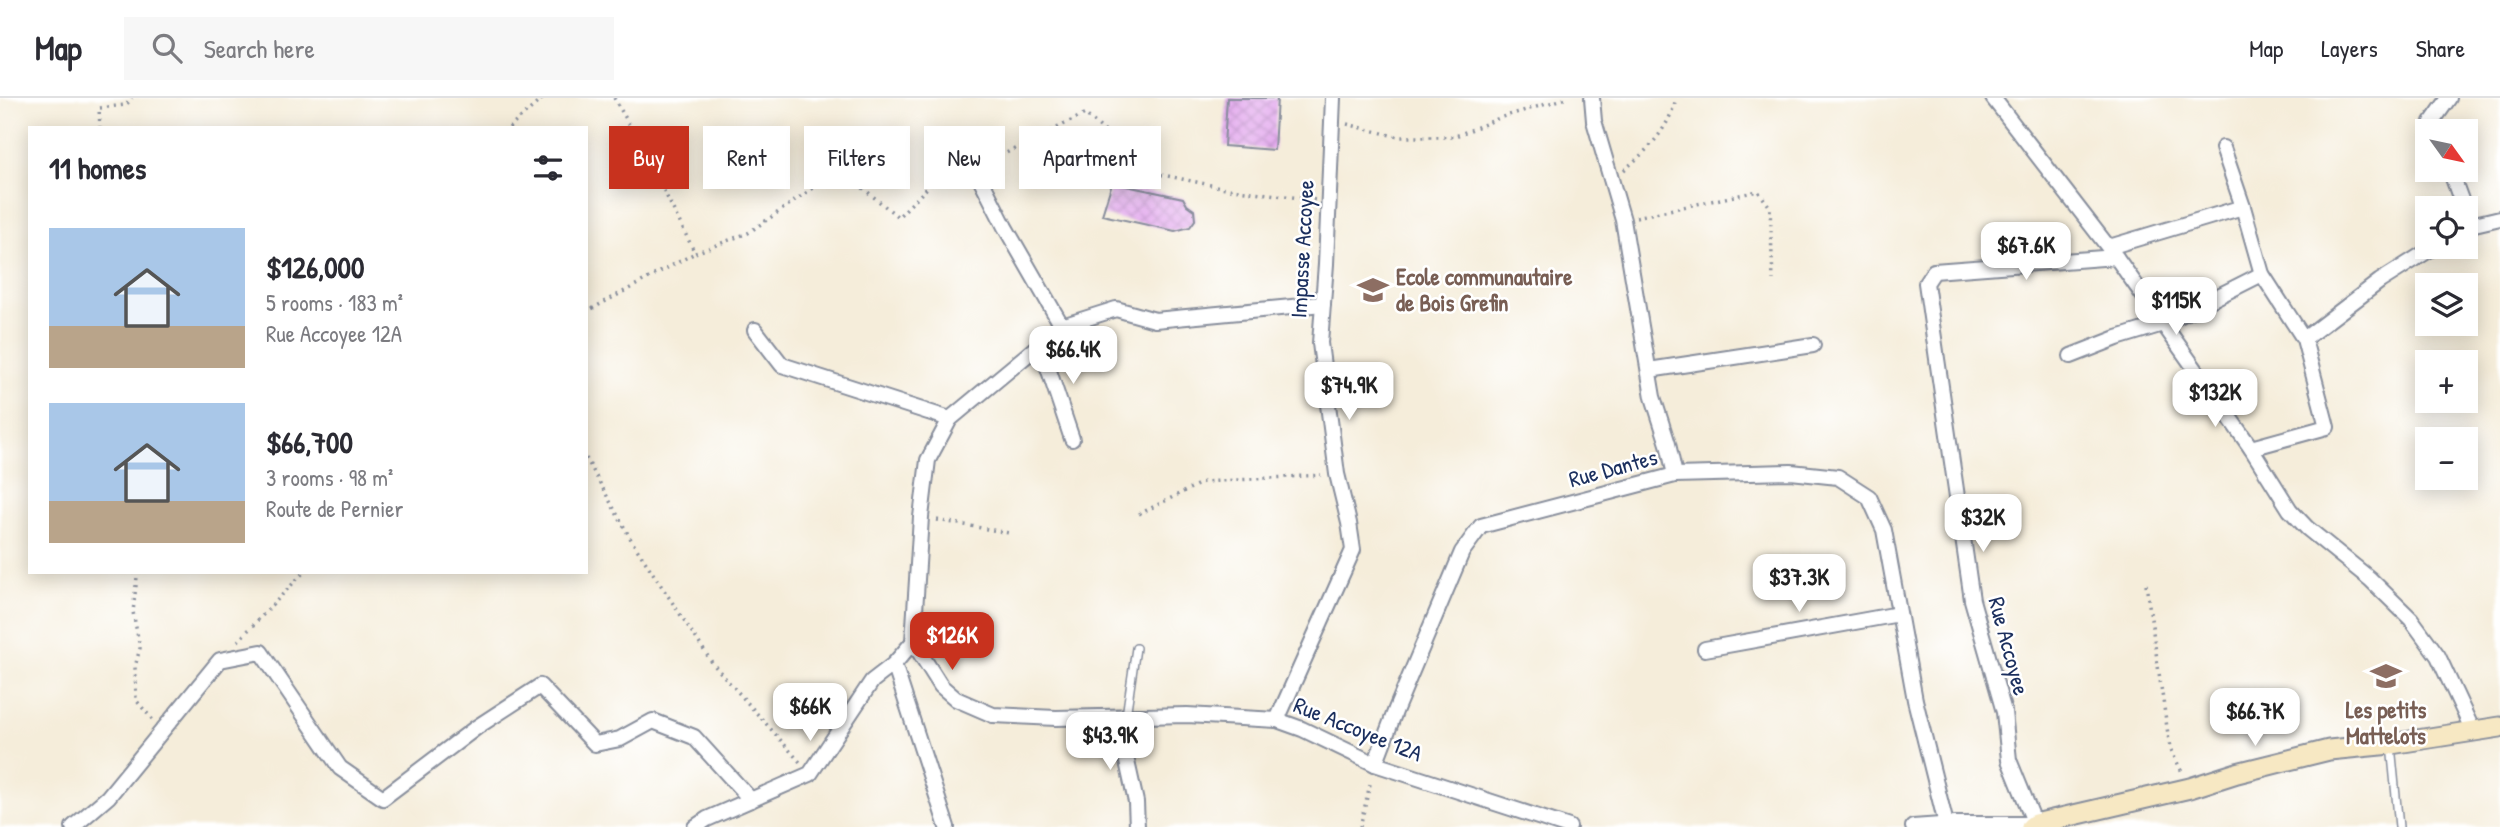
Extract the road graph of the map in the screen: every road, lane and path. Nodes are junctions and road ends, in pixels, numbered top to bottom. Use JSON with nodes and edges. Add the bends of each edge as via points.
{"nodes":[{"id":1,"x":132,"y":98,"type":"edge"},
{"id":2,"x":543,"y":98,"type":"edge"},
{"id":3,"x":614,"y":98,"type":"edge"},
{"id":4,"x":1333,"y":98,"type":"edge"},
{"id":5,"x":1567,"y":98,"type":"edge"},
{"id":6,"x":1592,"y":98,"type":"edge"},
{"id":7,"x":1676,"y":98,"type":"edge"},
{"id":8,"x":1993,"y":98,"type":"edge"},
{"id":9,"x":2449,"y":98,"type":"edge"},
{"id":10,"x":2434,"y":119,"type":"edge"},
{"id":11,"x":1332,"y":122,"type":"junction"},
{"id":12,"x":100,"y":126,"type":"edge"},
{"id":13,"x":511,"y":126,"type":"edge"},
{"id":14,"x":2223,"y":148,"type":"dead end"},
{"id":15,"x":1005,"y":153,"type":"edge"},
{"id":16,"x":1612,"y":181,"type":"junction"},
{"id":17,"x":926,"y":189,"type":"edge"},
{"id":18,"x":986,"y":189,"type":"edge"},
{"id":19,"x":1328,"y":202,"type":"junction"},
{"id":20,"x":2244,"y":207,"type":"junction"},
{"id":21,"x":2478,"y":217,"type":"edge"},
{"id":22,"x":2500,"y":218,"type":"edge"},
{"id":23,"x":1623,"y":220,"type":"junction"},
{"id":24,"x":2112,"y":252,"type":"junction"},
{"id":25,"x":695,"y":253,"type":"junction"},
{"id":26,"x":2415,"y":259,"type":"edge"},
{"id":27,"x":2262,"y":274,"type":"junction"},
{"id":28,"x":1773,"y":280,"type":"dead end"},
{"id":29,"x":1323,"y":304,"type":"junction"},
{"id":30,"x":588,"y":311,"type":"edge"},
{"id":31,"x":2163,"y":324,"type":"junction"},
{"id":32,"x":1062,"y":326,"type":"junction"},
{"id":33,"x":755,"y":330,"type":"dead end"},
{"id":34,"x":2304,"y":339,"type":"junction"},
{"id":35,"x":1040,"y":344,"type":"junction"},
{"id":36,"x":1813,"y":345,"type":"dead end"},
{"id":37,"x":2071,"y":356,"type":"dead end"},
{"id":38,"x":1649,"y":370,"type":"junction"},
{"id":39,"x":950,"y":419,"type":"junction"},
{"id":40,"x":1072,"y":439,"type":"dead end"},
{"id":41,"x":2251,"y":448,"type":"junction"},
{"id":42,"x":588,"y":461,"type":"edge"},
{"id":43,"x":1337,"y":474,"type":"junction"},
{"id":44,"x":1675,"y":475,"type":"junction"},
{"id":45,"x":1139,"y":514,"type":"dead end"},
{"id":46,"x":921,"y":517,"type":"junction"},
{"id":47,"x":1009,"y":533,"type":"dead end"},
{"id":48,"x":135,"y":574,"type":"edge"},
{"id":49,"x":302,"y":574,"type":"edge"},
{"id":50,"x":2146,"y":584,"type":"dead end"},
{"id":51,"x":1899,"y":614,"type":"junction"},
{"id":52,"x":914,"y":642,"type":"junction"},
{"id":53,"x":1136,"y":648,"type":"dead end"},
{"id":54,"x":1705,"y":649,"type":"dead end"},
{"id":55,"x":220,"y":660,"type":"junction"},
{"id":56,"x":894,"y":664,"type":"junction"},
{"id":57,"x":1126,"y":716,"type":"junction"},
{"id":58,"x":1277,"y":720,"type":"junction"},
{"id":59,"x":2500,"y":727,"type":"edge"},
{"id":60,"x":2473,"y":731,"type":"junction"},
{"id":61,"x":153,"y":741,"type":"junction"},
{"id":62,"x":2391,"y":744,"type":"junction"},
{"id":63,"x":1375,"y":764,"type":"junction"},
{"id":64,"x":810,"y":774,"type":"junction"},
{"id":65,"x":2190,"y":788,"type":"junction"},
{"id":66,"x":751,"y":800,"type":"junction"},
{"id":67,"x":1946,"y":824,"type":"junction"},
{"id":68,"x":2033,"y":826,"type":"edge"},
{"id":69,"x":73,"y":827,"type":"edge"},
{"id":70,"x":695,"y":827,"type":"edge"},
{"id":71,"x":947,"y":827,"type":"edge"},
{"id":72,"x":1137,"y":827,"type":"edge"},
{"id":73,"x":1360,"y":827,"type":"edge"},
{"id":74,"x":1569,"y":827,"type":"edge"},
{"id":75,"x":1913,"y":827,"type":"edge"},
{"id":76,"x":2399,"y":827,"type":"edge"}],
"edges":[{"from":1,"to":12,"type":"path","via":[[126,105],[99,108]]},
{"from":2,"to":13,"type":"path"},
{"from":3,"to":25,"type":"path"},
{"from":4,"to":11,"type":"street","name":"Impasse Accoyee"},
{"from":5,"to":11,"type":"path","via":[[1454,137],[1398,137]]},
{"from":6,"to":16,"type":"street","name":"Rue Dantes"},
{"from":7,"to":16,"type":"path","via":[[1672,117],[1646,152]]},
{"from":8,"to":24,"type":"street"},
{"from":9,"to":10,"type":"street"},
{"from":11,"to":19,"type":"street","name":"Impasse Accoyee"},
{"from":14,"to":20,"type":"street"},
{"from":15,"to":19,"type":"path","via":[[1085,114],[1109,135],[1134,169],[1230,189]]},
{"from":16,"to":23,"type":"street","name":"Rue Dantes"},
{"from":17,"to":25,"type":"path","via":[[898,217],[838,171],[748,233]]},
{"from":18,"to":32,"type":"street"},
{"from":19,"to":29,"type":"street","name":"Impasse Accoyee"},
{"from":20,"to":24,"type":"street"},
{"from":20,"to":27,"type":"street"},
{"from":21,"to":22,"type":"street"},
{"from":23,"to":28,"type":"path","via":[[1758,191],[1770,207]]},
{"from":23,"to":38,"type":"street","name":"Rue Dantes"},
{"from":24,"to":31,"type":"street"},
{"from":24,"to":68,"type":"street","name":"Rue Accoyee","via":[[1934,271],[1926,283],[1972,600],[2004,712],[2009,760]]},
{"from":25,"to":30,"type":"path"},
{"from":26,"to":34,"type":"street"},
{"from":27,"to":31,"type":"street"},
{"from":27,"to":34,"type":"street"},
{"from":29,"to":32,"type":"street","via":[[1155,320],[1116,309]]},
{"from":29,"to":43,"type":"street","name":"Impasse Accoyee","via":[[1320,343]]},
{"from":31,"to":37,"type":"street"},
{"from":31,"to":41,"type":"street"},
{"from":32,"to":35,"type":"street"},
{"from":33,"to":39,"type":"street","via":[[782,365]]},
{"from":34,"to":41,"type":"street","via":[[2327,426]]},
{"from":35,"to":39,"type":"street"},
{"from":35,"to":40,"type":"street"},
{"from":36,"to":38,"type":"street"},
{"from":38,"to":44,"type":"street","name":"Rue Dantes"},
{"from":39,"to":46,"type":"street","via":[[928,460]]},
{"from":41,"to":60,"type":"street","via":[[2306,528],[2412,619],[2438,656]]},
{"from":42,"to":64,"type":"path","via":[[633,543],[713,664]]},
{"from":43,"to":45,"type":"path","via":[[1203,482]]},
{"from":43,"to":58,"type":"street","name":"Impasse Accoyee","via":[[1353,550]]},
{"from":44,"to":51,"type":"street","via":[[1791,472],[1838,477],[1869,497],[1884,530]]},
{"from":44,"to":63,"type":"street","name":"Rue Dantes","via":[[1481,526],[1462,552]]},
{"from":46,"to":47,"type":"path"},
{"from":46,"to":52,"type":"street"},
{"from":48,"to":61,"type":"path","via":[[133,612],[140,648],[135,667],[136,700],[152,719]]},
{"from":49,"to":55,"type":"path"},
{"from":50,"to":65,"type":"path","via":[[2170,748]]},
{"from":51,"to":54,"type":"street"},
{"from":51,"to":67,"type":"street"},
{"from":52,"to":56,"type":"street"},
{"from":52,"to":57,"type":"street","name":"Rue Accoyee 12A","via":[[941,686],[956,699],[993,715]]},
{"from":53,"to":57,"type":"lane"},
{"from":55,"to":61,"type":"street"},
{"from":55,"to":66,"type":"street","via":[[261,652],[340,768],[383,798],[540,686],[595,744],[620,739],[653,721],[694,737]]},
{"from":56,"to":64,"type":"street","via":[[872,681]]},
{"from":56,"to":71,"type":"street"},
{"from":57,"to":58,"type":"street","name":"Rue Accoyee 12A"},
{"from":57,"to":72,"type":"street","via":[[1126,757]]},
{"from":58,"to":63,"type":"street","name":"Rue Accoyee 12A"},
{"from":59,"to":60,"type":"street"},
{"from":60,"to":62,"type":"street"},
{"from":61,"to":69,"type":"street","via":[[108,797]]},
{"from":62,"to":65,"type":"street","via":[[2329,750]]},
{"from":62,"to":76,"type":"lane"},
{"from":63,"to":73,"type":"path"},
{"from":63,"to":74,"type":"street","name":"Rue Accoyee 12A"},
{"from":64,"to":66,"type":"street"},
{"from":65,"to":68,"type":"street"},
{"from":66,"to":70,"type":"street"},
{"from":67,"to":68,"type":"street"},
{"from":67,"to":75,"type":"street"}]}
